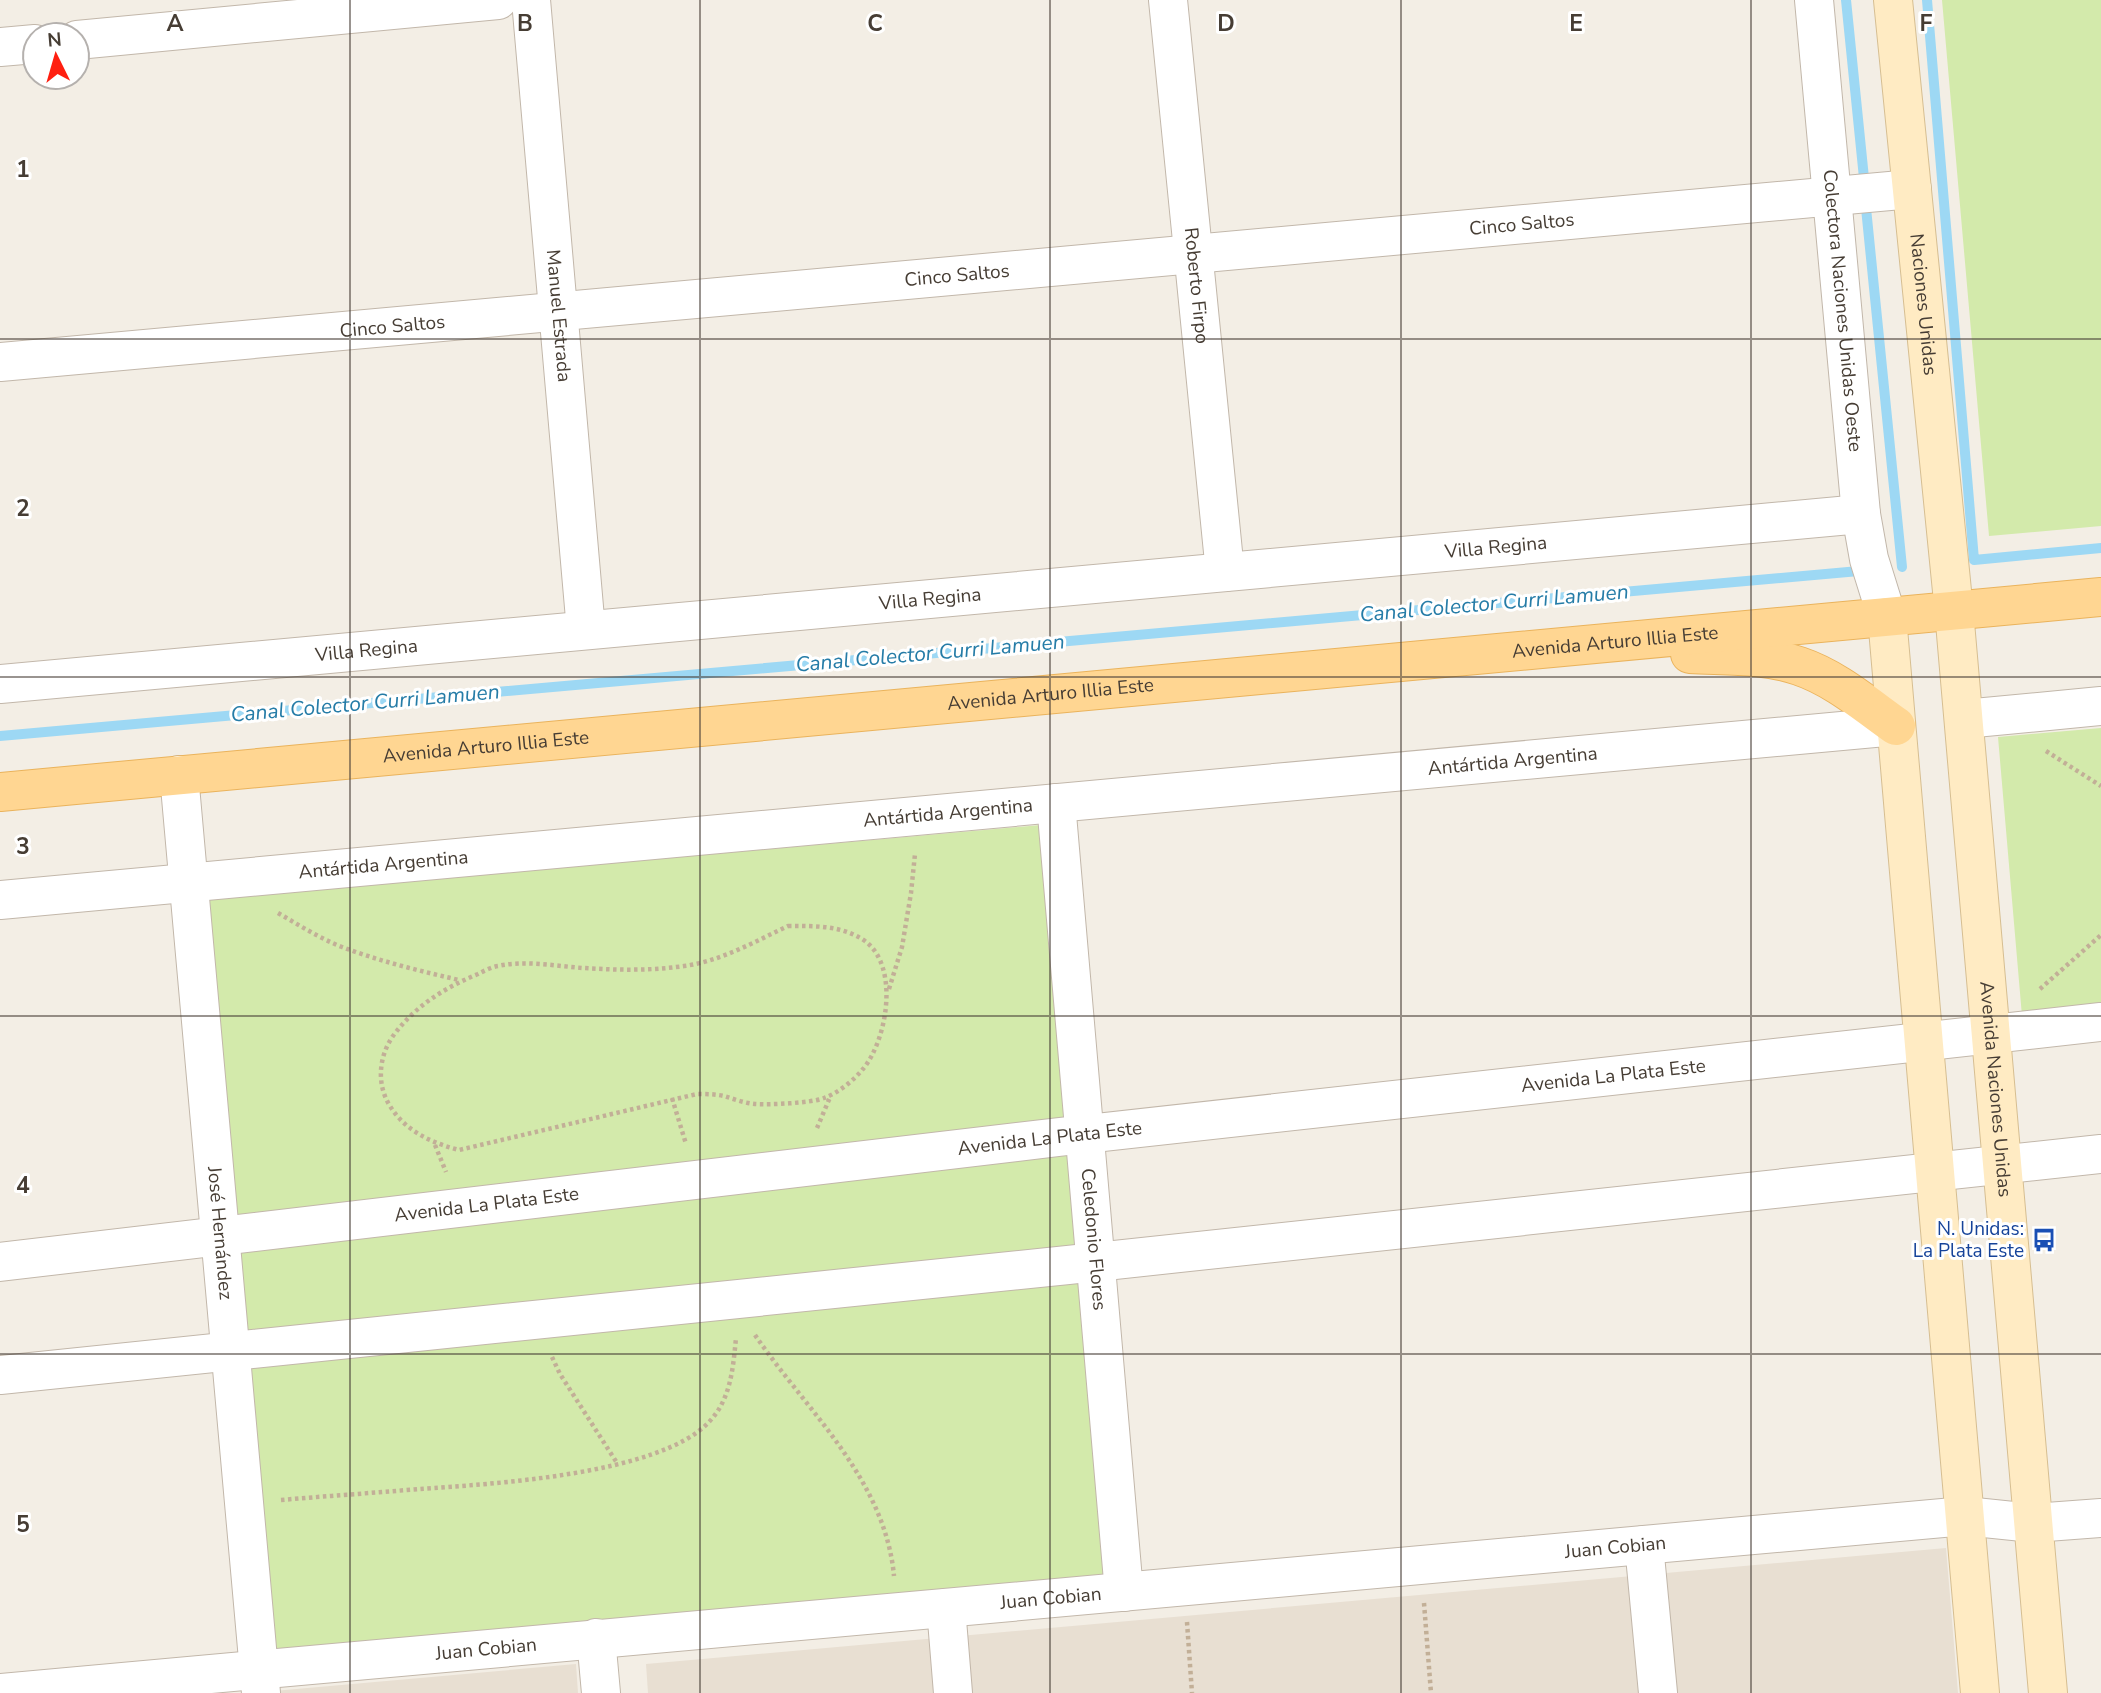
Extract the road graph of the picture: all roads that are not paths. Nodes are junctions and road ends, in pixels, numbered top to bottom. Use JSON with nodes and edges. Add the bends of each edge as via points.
{"nodes":[{"id":1,"x":498,"y":0,"type":"edge"},
{"id":2,"x":531,"y":0,"type":"edge"},
{"id":3,"x":1168,"y":0,"type":"edge"},
{"id":4,"x":1814,"y":0,"type":"edge"},
{"id":5,"x":1893,"y":0,"type":"edge"},
{"id":6,"x":91,"y":39,"type":"edge"},
{"id":7,"x":21,"y":45,"type":"edge"},
{"id":8,"x":0,"y":47,"type":"edge"},
{"id":9,"x":1912,"y":189,"type":"junction"},
{"id":10,"x":1832,"y":196,"type":"junction"},
{"id":11,"x":1193,"y":254,"type":"junction"},
{"id":12,"x":558,"y":312,"type":"junction"},
{"id":13,"x":0,"y":362,"type":"edge"},
{"id":14,"x":1861,"y":514,"type":"junction"},
{"id":15,"x":1225,"y":572,"type":"junction"},
{"id":16,"x":2101,"y":597,"type":"edge"},
{"id":17,"x":1954,"y":611,"type":"junction"},
{"id":18,"x":1886,"y":617,"type":"junction"},
{"id":19,"x":586,"y":630,"type":"junction"},
{"id":20,"x":1572,"y":646,"type":"junction"},
{"id":21,"x":0,"y":684,"type":"edge"},
{"id":22,"x":2101,"y":706,"type":"edge"},
{"id":23,"x":1964,"y":719,"type":"junction"},
{"id":24,"x":1896,"y":726,"type":"junction"},
{"id":25,"x":178,"y":775,"type":"junction"},
{"id":26,"x":0,"y":792,"type":"edge"},
{"id":27,"x":1056,"y":803,"type":"junction"},
{"id":28,"x":188,"y":883,"type":"junction"},
{"id":29,"x":0,"y":900,"type":"edge"},
{"id":30,"x":2101,"y":1023,"type":"edge"},
{"id":31,"x":1991,"y":1035,"type":"junction"},
{"id":32,"x":1924,"y":1042,"type":"junction"},
{"id":33,"x":1084,"y":1134,"type":"junction"},
{"id":34,"x":2101,"y":1154,"type":"edge"},
{"id":35,"x":2002,"y":1165,"type":"junction"},
{"id":36,"x":1935,"y":1172,"type":"junction"},
{"id":37,"x":220,"y":1237,"type":"junction"},
{"id":38,"x":0,"y":1262,"type":"edge"},
{"id":39,"x":1095,"y":1262,"type":"junction"},
{"id":40,"x":230,"y":1351,"type":"junction"},
{"id":41,"x":0,"y":1376,"type":"edge"},
{"id":42,"x":1965,"y":1516,"type":"junction"},
{"id":43,"x":2101,"y":1518,"type":"edge"},
{"id":44,"x":2033,"y":1523,"type":"junction"},
{"id":45,"x":1644,"y":1545,"type":"junction"},
{"id":46,"x":1124,"y":1592,"type":"junction"},
{"id":47,"x":946,"y":1608,"type":"junction"},
{"id":48,"x":596,"y":1638,"type":"junction"},
{"id":49,"x":260,"y":1681,"type":"edge"},
{"id":50,"x":0,"y":1693,"type":"edge"},
{"id":51,"x":601,"y":1693,"type":"edge"},
{"id":52,"x":953,"y":1693,"type":"edge"},
{"id":53,"x":1658,"y":1693,"type":"edge"},
{"id":54,"x":1980,"y":1693,"type":"edge"},
{"id":55,"x":2048,"y":1693,"type":"edge"}],
"edges":[{"from":1,"to":6,"type":"street"},
{"from":2,"to":12,"type":"street","name":"Manuel Estrada"},
{"from":3,"to":11,"type":"street","name":"Roberto Firpo"},
{"from":4,"to":10,"type":"street","name":"Colectora Naciones Unidas Oeste"},
{"from":5,"to":9,"type":"main road","name":"Naciones Unidas"},
{"from":7,"to":8,"type":"street"},
{"from":9,"to":10,"type":"street","name":"Cinco Saltos"},
{"from":9,"to":17,"type":"main road","name":"Naciones Unidas"},
{"from":10,"to":11,"type":"street","name":"Cinco Saltos"},
{"from":10,"to":14,"type":"street","name":"Colectora Naciones Unidas Oeste"},
{"from":11,"to":12,"type":"street","name":"Cinco Saltos"},
{"from":11,"to":15,"type":"street","name":"Roberto Firpo"},
{"from":12,"to":13,"type":"street","name":"Cinco Saltos"},
{"from":12,"to":19,"type":"street","name":"Manuel Estrada"},
{"from":14,"to":15,"type":"street","name":"Villa Regina"},
{"from":14,"to":18,"type":"street","name":"Colectora Naciones Unidas Oeste"},
{"from":15,"to":19,"type":"street","name":"Villa Regina"},
{"from":16,"to":17,"type":"main road","name":"Avenida Arturo Illia Este"},
{"from":17,"to":18,"type":"main road","name":"Avenida Arturo Illia Este"},
{"from":17,"to":23,"type":"main road","name":"Avenida Naciones Unidas"},
{"from":18,"to":20,"type":"main road","name":"Avenida Arturo Illia Este"},
{"from":18,"to":24,"type":"main road"},
{"from":19,"to":21,"type":"street","name":"Villa Regina"},
{"from":20,"to":24,"type":"main road","via":[[1797,665],[1834,682]]},
{"from":20,"to":25,"type":"main road","name":"Avenida Arturo Illia Este"},
{"from":22,"to":23,"type":"street"},
{"from":23,"to":31,"type":"main road","name":"Avenida Naciones Unidas"},
{"from":24,"to":27,"type":"street","name":"Antártida Argentina"},
{"from":24,"to":32,"type":"main road"},
{"from":25,"to":26,"type":"main road","name":"Avenida Arturo Illia Este"},
{"from":25,"to":28,"type":"street","name":"José Hernández"},
{"from":27,"to":28,"type":"street","name":"Antártida Argentina"},
{"from":27,"to":33,"type":"street","name":"Celedonio Flores"},
{"from":28,"to":29,"type":"street","name":"Antártida Argentina"},
{"from":28,"to":37,"type":"street","name":"José Hernández"},
{"from":30,"to":31,"type":"street","name":"Avenida La Plata Este"},
{"from":31,"to":32,"type":"street","name":"Avenida La Plata Este"},
{"from":31,"to":35,"type":"main road","name":"Avenida Naciones Unidas"},
{"from":32,"to":33,"type":"street","name":"Avenida La Plata Este"},
{"from":32,"to":36,"type":"main road"},
{"from":33,"to":37,"type":"street","name":"Avenida La Plata Este"},
{"from":33,"to":39,"type":"street","name":"Celedonio Flores"},
{"from":34,"to":35,"type":"street"},
{"from":35,"to":36,"type":"street"},
{"from":35,"to":44,"type":"main road","name":"Avenida Naciones Unidas"},
{"from":36,"to":39,"type":"street"},
{"from":36,"to":42,"type":"main road"},
{"from":37,"to":38,"type":"street","name":"Avenida La Plata Este"},
{"from":37,"to":40,"type":"street","name":"José Hernández"},
{"from":39,"to":40,"type":"street","via":[[736,1304]]},
{"from":39,"to":46,"type":"street","name":"Celedonio Flores"},
{"from":40,"to":41,"type":"street"},
{"from":40,"to":49,"type":"street","name":"José Hernández"},
{"from":42,"to":44,"type":"street","name":"Juan Cobian"},
{"from":42,"to":45,"type":"street","name":"Juan Cobian"},
{"from":42,"to":54,"type":"main road"},
{"from":43,"to":44,"type":"street","name":"Juan Cobian"},
{"from":44,"to":55,"type":"main road","name":"Avenida Naciones Unidas"},
{"from":45,"to":46,"type":"street","name":"Juan Cobian"},
{"from":45,"to":53,"type":"street"},
{"from":46,"to":47,"type":"street","name":"Juan Cobian"},
{"from":47,"to":48,"type":"street","name":"Juan Cobian"},
{"from":47,"to":52,"type":"street"},
{"from":48,"to":49,"type":"street","name":"Juan Cobian"},
{"from":48,"to":51,"type":"street"},
{"from":49,"to":50,"type":"street","name":"Juan Cobian"}]}
